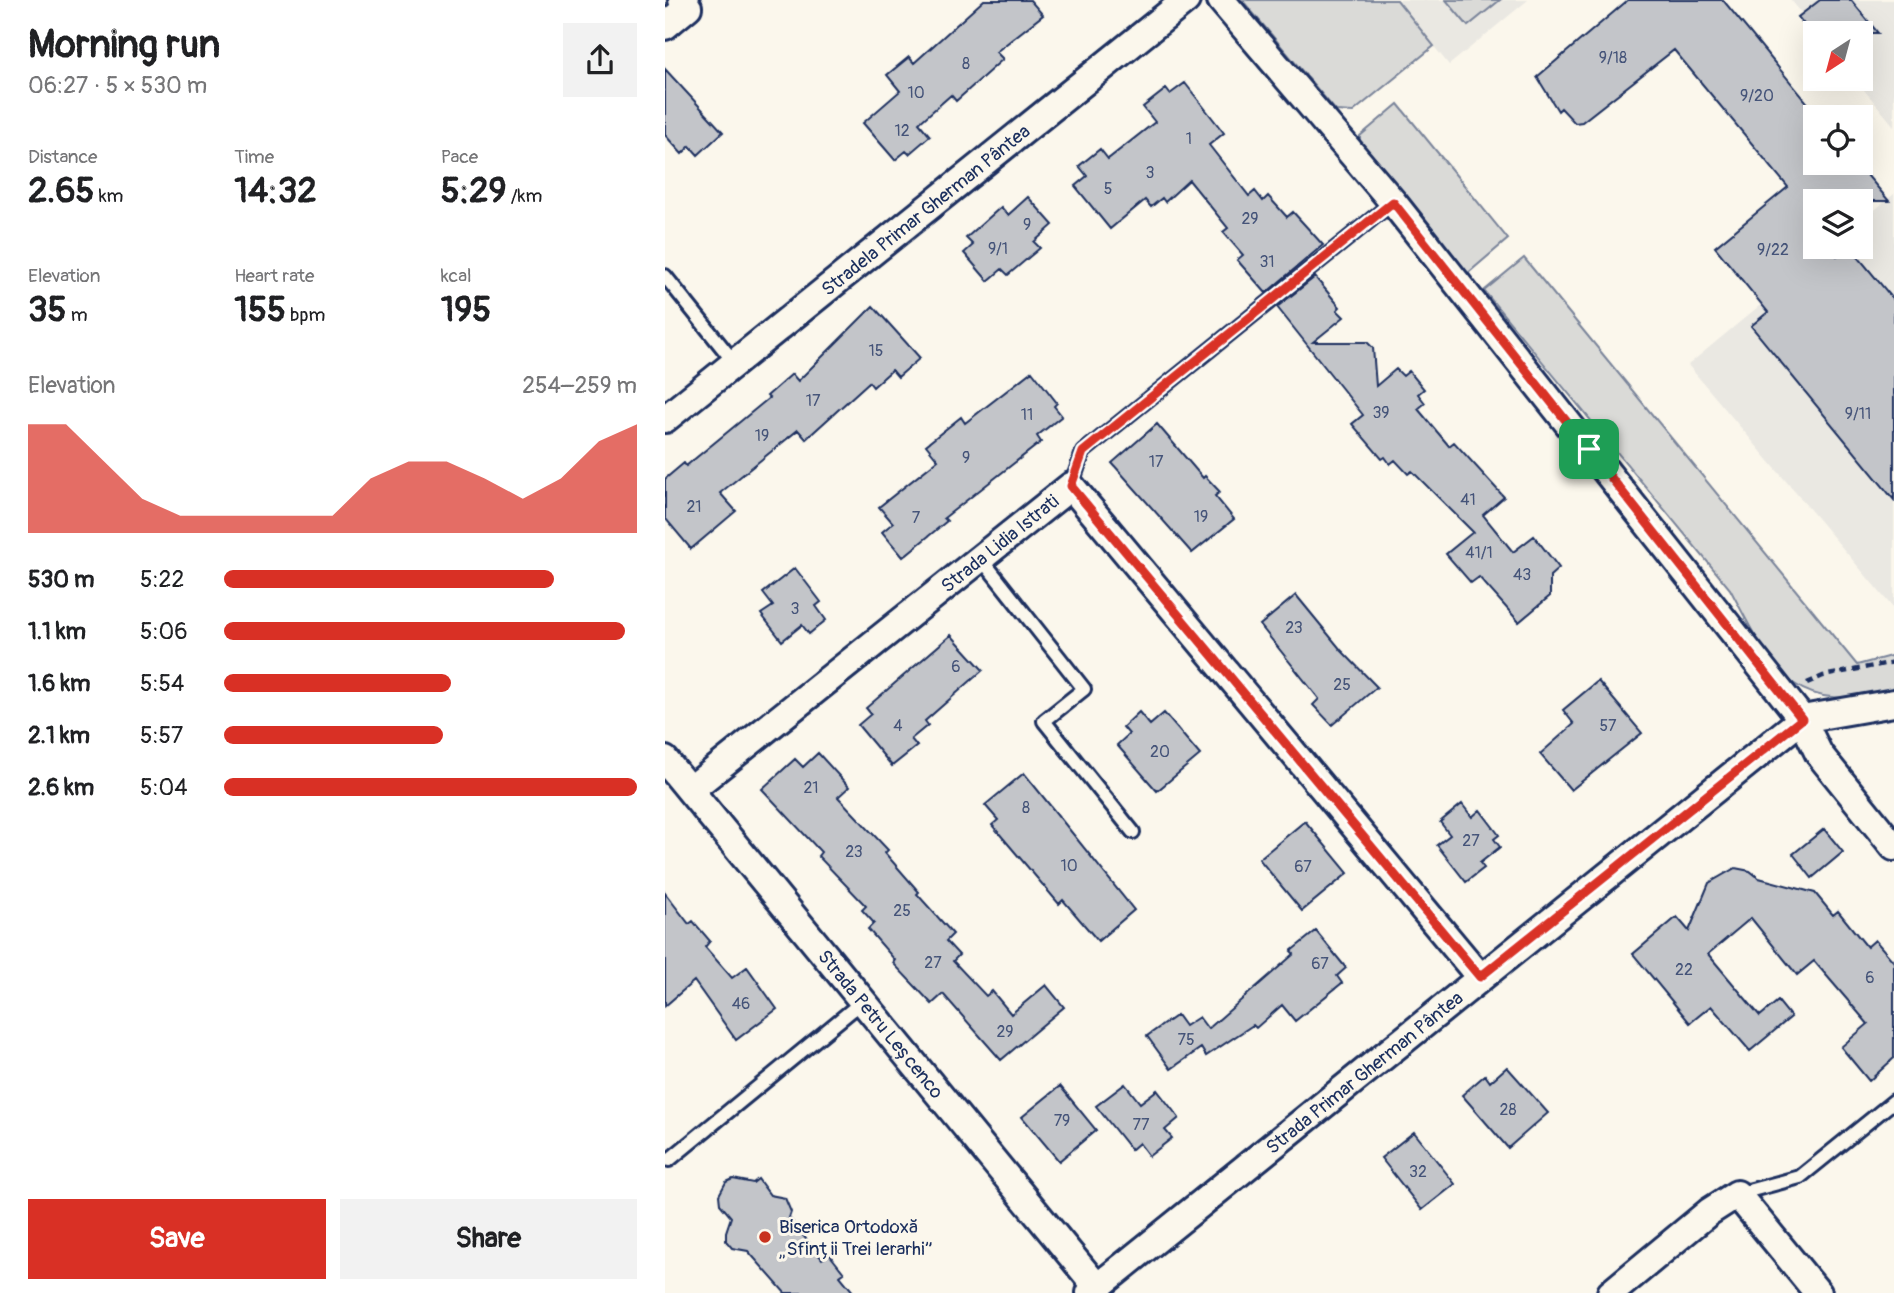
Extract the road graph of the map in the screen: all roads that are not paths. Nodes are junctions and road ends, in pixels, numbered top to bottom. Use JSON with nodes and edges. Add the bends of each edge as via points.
{"nodes":[{"id":1,"x":683,"y":0,"type":"edge"},
{"id":2,"x":1186,"y":0,"type":"edge"},
{"id":3,"x":1221,"y":0,"type":"edge"},
{"id":4,"x":665,"y":26,"type":"edge"},
{"id":5,"x":1393,"y":202,"type":"junction"},
{"id":6,"x":665,"y":276,"type":"edge"},
{"id":7,"x":734,"y":362,"type":"junction"},
{"id":8,"x":665,"y":419,"type":"edge"},
{"id":9,"x":1071,"y":486,"type":"junction"},
{"id":10,"x":979,"y":557,"type":"junction"},
{"id":11,"x":1894,"y":703,"type":"edge"},
{"id":12,"x":1802,"y":719,"type":"junction"},
{"id":13,"x":665,"y":760,"type":"edge"},
{"id":14,"x":690,"y":790,"type":"junction"},
{"id":15,"x":1133,"y":832,"type":"dead end"},
{"id":16,"x":1894,"y":847,"type":"edge"},
{"id":17,"x":1480,"y":977,"type":"junction"},
{"id":18,"x":863,"y":1001,"type":"junction"},
{"id":19,"x":1894,"y":1101,"type":"edge"},
{"id":20,"x":669,"y":1160,"type":"dead end"},
{"id":21,"x":1737,"y":1194,"type":"junction"},
{"id":22,"x":1094,"y":1290,"type":"edge"},
{"id":23,"x":1611,"y":1293,"type":"edge"},
{"id":24,"x":1818,"y":1293,"type":"edge"}],
"edges":[{"from":1,"to":4,"type":"street","via":[[688,6]]},
{"from":2,"to":7,"type":"street","name":"Stradela Primar Gherman Pântea"},
{"from":3,"to":5,"type":"street"},
{"from":5,"to":9,"type":"lane","via":[[1083,452]]},
{"from":5,"to":12,"type":"street"},
{"from":6,"to":7,"type":"lane"},
{"from":7,"to":8,"type":"street","name":"Stradela Primar Gherman Pântea"},
{"from":9,"to":10,"type":"street","name":"Strada Lidia Istrati"},
{"from":9,"to":17,"type":"street","name":"Strada Lidia Istrati"},
{"from":10,"to":14,"type":"street","name":"Strada Lidia Istrati"},
{"from":10,"to":15,"type":"lane","via":[[1084,689],[1044,721]]},
{"from":11,"to":12,"type":"street"},
{"from":12,"to":16,"type":"street","via":[[1819,754]]},
{"from":12,"to":17,"type":"street","name":"Strada Primar Gherman Pântea"},
{"from":13,"to":14,"type":"street","name":"Strada Petru Leșcenco"},
{"from":14,"to":18,"type":"street","name":"Strada Petru Leșcenco"},
{"from":17,"to":22,"type":"street","name":"Strada Primar Gherman Pântea"},
{"from":18,"to":20,"type":"lane"},
{"from":18,"to":22,"type":"street","name":"Strada Petru Leșcenco"},
{"from":19,"to":21,"type":"lane","via":[[1800,1177]]},
{"from":21,"to":23,"type":"street"},
{"from":21,"to":24,"type":"street"}]}
